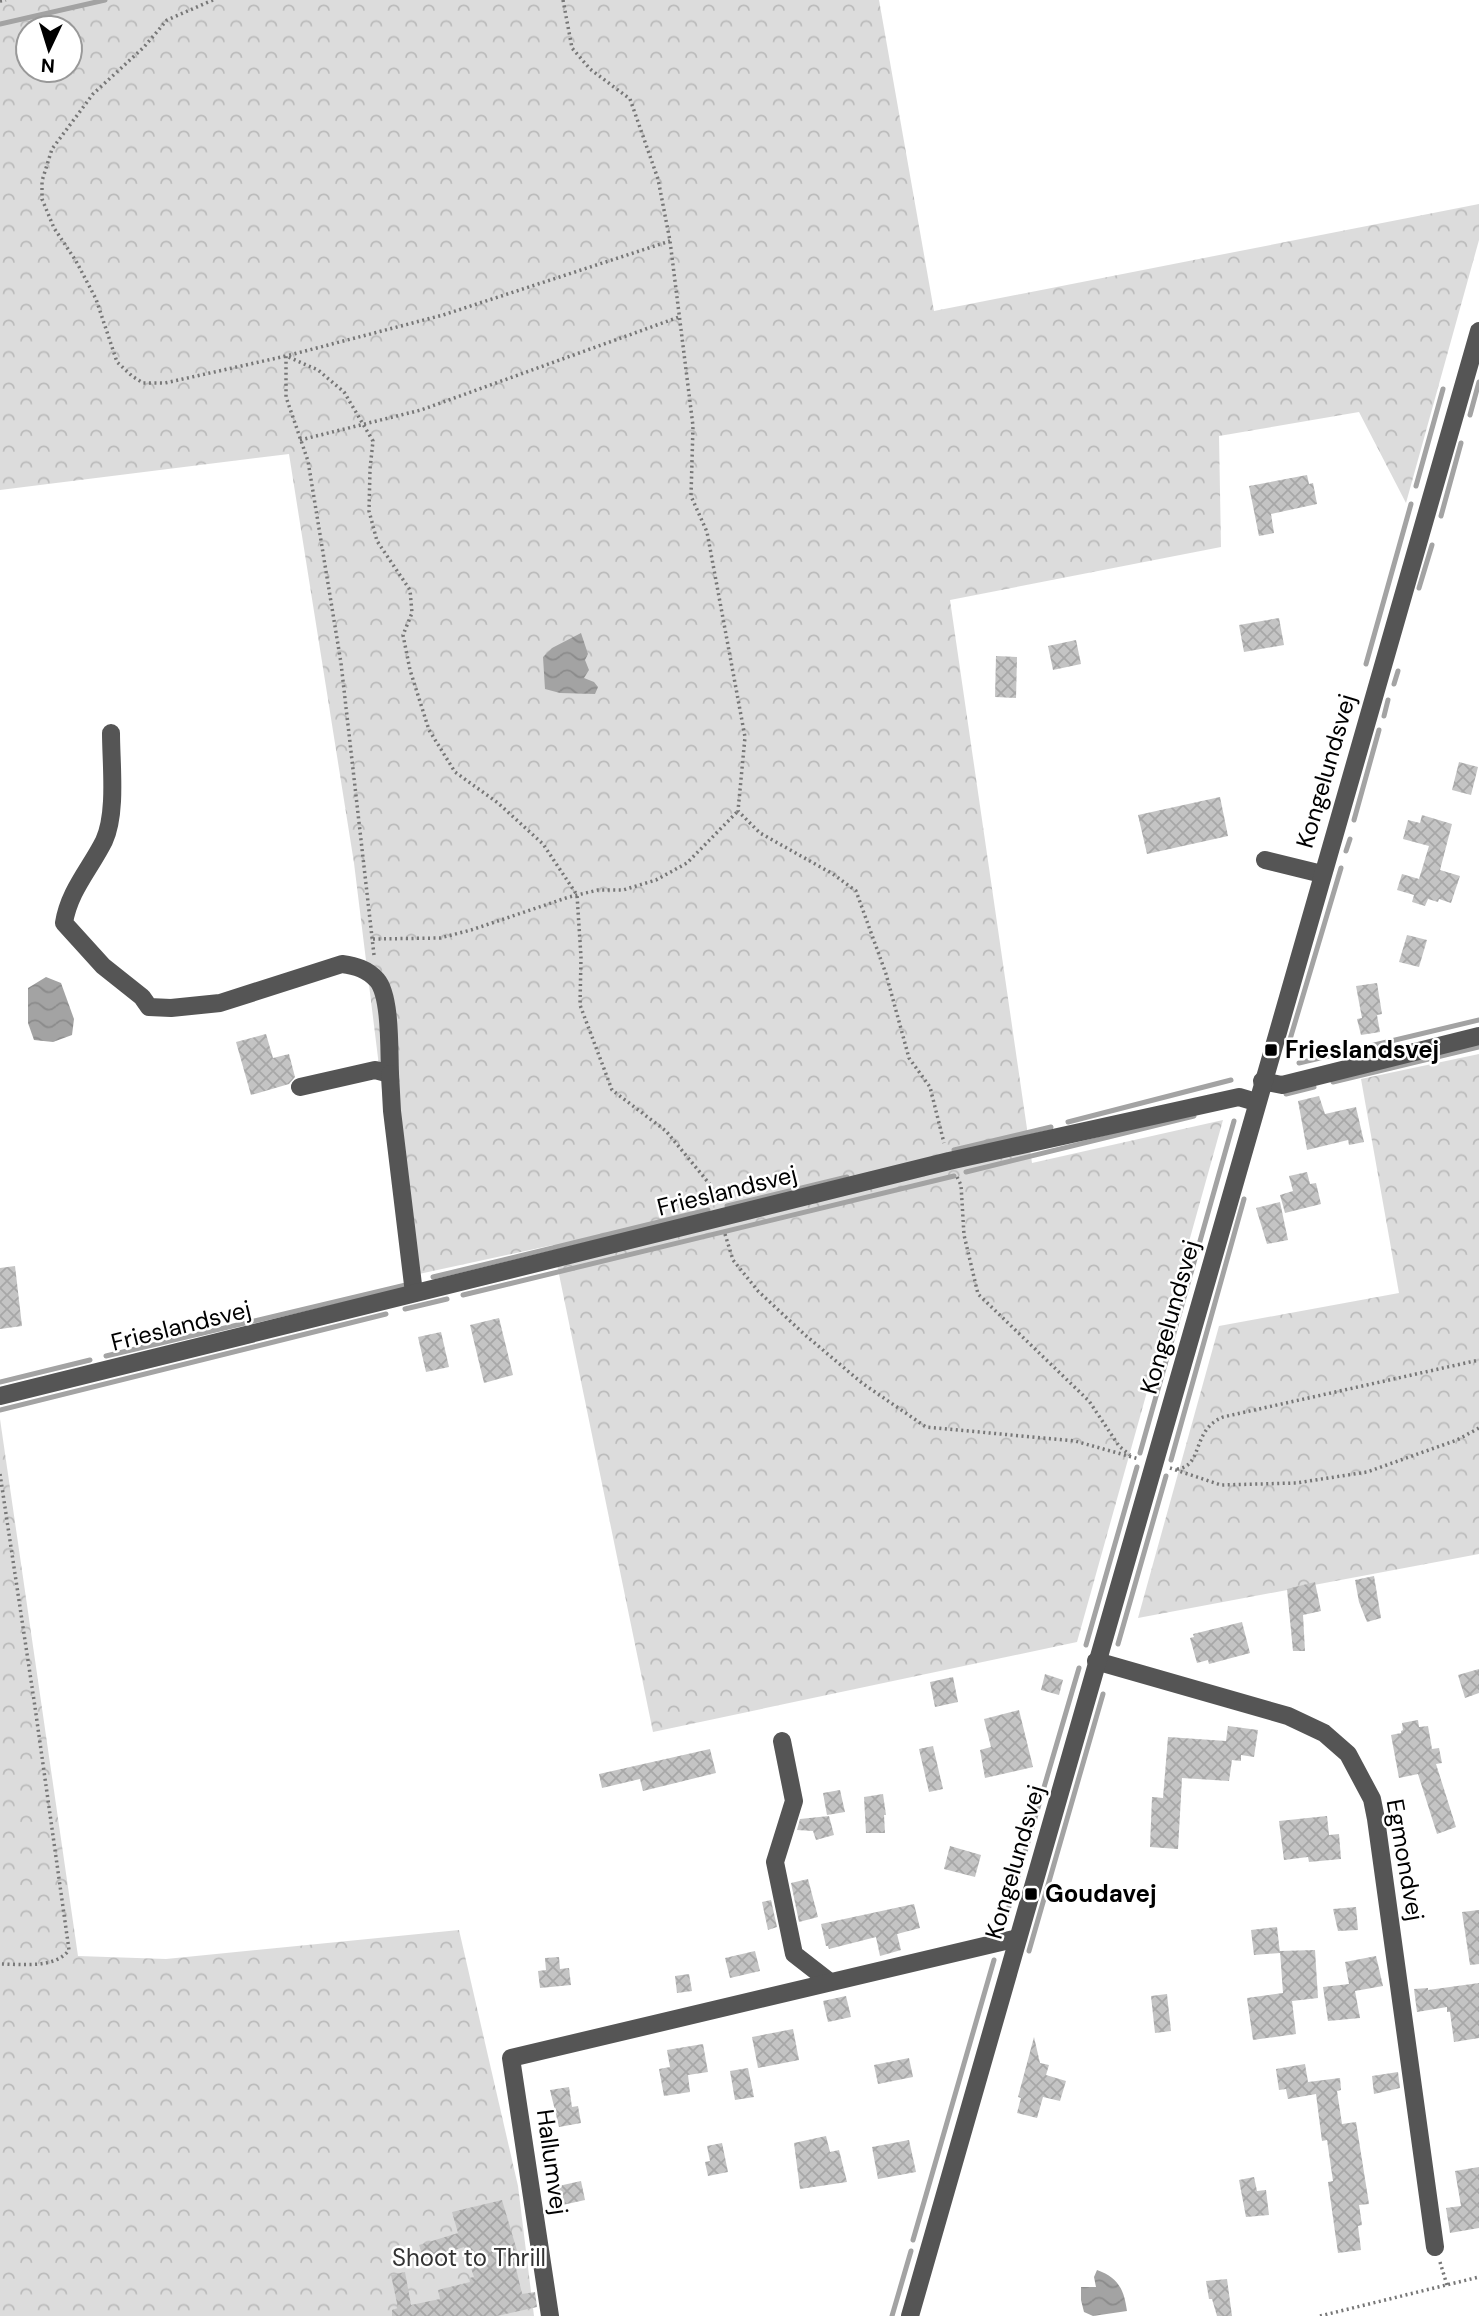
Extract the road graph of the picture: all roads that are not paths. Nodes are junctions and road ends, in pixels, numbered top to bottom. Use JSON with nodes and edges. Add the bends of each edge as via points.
{"nodes":[{"id":1,"x":1479,"y":331,"type":"edge"},
{"id":2,"x":111,"y":733,"type":"dead end"},
{"id":3,"x":1265,"y":860,"type":"dead end"},
{"id":4,"x":1322,"y":874,"type":"junction"},
{"id":5,"x":1479,"y":1036,"type":"edge"},
{"id":6,"x":390,"y":1073,"type":"junction"},
{"id":7,"x":1262,"y":1081,"type":"junction"},
{"id":8,"x":300,"y":1087,"type":"dead end"},
{"id":9,"x":1256,"y":1102,"type":"junction"},
{"id":10,"x":414,"y":1293,"type":"junction"},
{"id":11,"x":0,"y":1396,"type":"edge"},
{"id":12,"x":1097,"y":1661,"type":"junction"},
{"id":13,"x":782,"y":1741,"type":"dead end"},
{"id":14,"x":1018,"y":1938,"type":"junction"},
{"id":15,"x":830,"y":1982,"type":"junction"},
{"id":16,"x":1435,"y":2247,"type":"road end"},
{"id":17,"x":550,"y":2316,"type":"edge"},
{"id":18,"x":910,"y":2316,"type":"edge"}],
"edges":[{"from":1,"to":4,"type":"street","name":"Kongelundsvej"},
{"from":2,"to":6,"type":"street","via":[[111,814],[105,839],[76,885],[64,923],[149,1007],[220,1003],[342,964],[361,967],[379,981],[385,1000]]},
{"from":3,"to":4,"type":"street"},
{"from":4,"to":7,"type":"street","name":"Kongelundsvej"},
{"from":5,"to":7,"type":"street","via":[[1282,1085]]},
{"from":6,"to":8,"type":"street","via":[[375,1070]]},
{"from":6,"to":10,"type":"street"},
{"from":7,"to":9,"type":"street","name":"Kongelundsvej"},
{"from":9,"to":10,"type":"street","name":"Frieslandsvej","via":[[1240,1097],[949,1161]]},
{"from":9,"to":12,"type":"street","name":"Kongelundsvej"},
{"from":10,"to":11,"type":"street","name":"Frieslandsvej"},
{"from":12,"to":14,"type":"street","name":"Kongelundsvej"},
{"from":12,"to":16,"type":"street","name":"Egmondvej","via":[[1288,1717],[1324,1733],[1348,1754],[1372,1799],[1376,1819]]},
{"from":13,"to":15,"type":"street","via":[[794,1801],[775,1862],[794,1954]]},
{"from":14,"to":15,"type":"street"},
{"from":14,"to":18,"type":"street","name":"Kongelundsvej"},
{"from":15,"to":17,"type":"street","name":"Hallumvej","via":[[511,2058]]}]}
